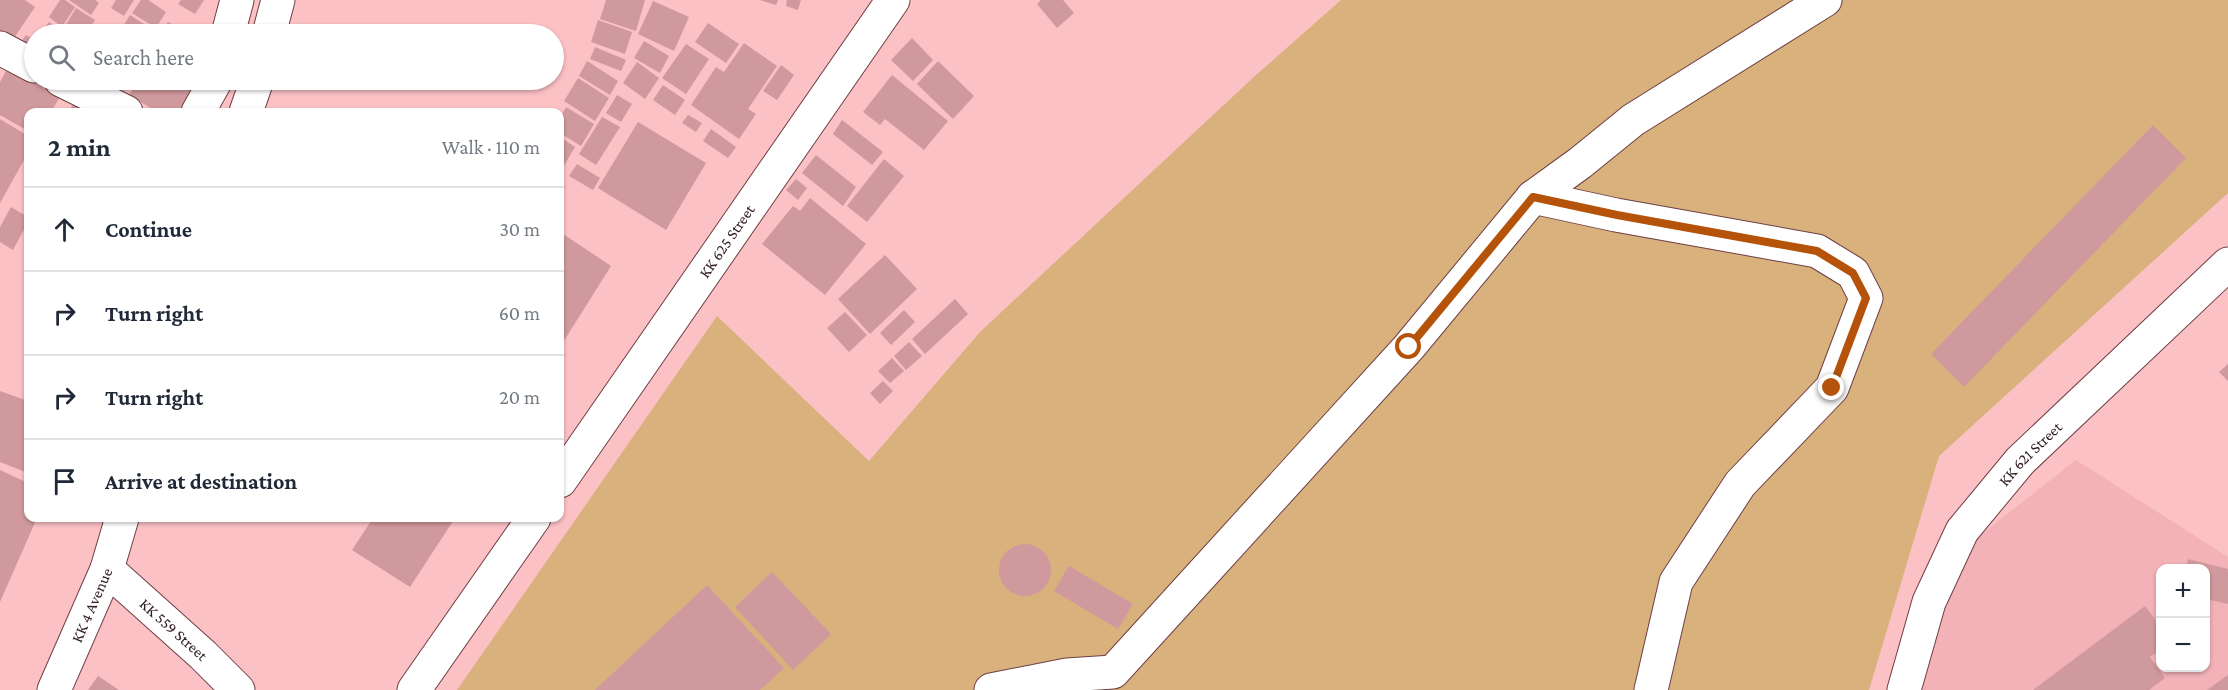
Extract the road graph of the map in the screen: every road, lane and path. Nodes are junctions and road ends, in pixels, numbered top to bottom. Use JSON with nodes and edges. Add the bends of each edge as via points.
{"nodes":[{"id":1,"x":237,"y":0,"type":"edge"},
{"id":2,"x":278,"y":0,"type":"edge"},
{"id":3,"x":893,"y":0,"type":"edge"},
{"id":4,"x":1825,"y":0,"type":"edge"},
{"id":5,"x":231,"y":24,"type":"edge"},
{"id":6,"x":272,"y":24,"type":"edge"},
{"id":7,"x":0,"y":48,"type":"edge"},
{"id":8,"x":24,"y":61,"type":"edge"},
{"id":9,"x":81,"y":90,"type":"edge"},
{"id":10,"x":210,"y":90,"type":"edge"},
{"id":11,"x":254,"y":90,"type":"edge"},
{"id":12,"x":118,"y":108,"type":"edge"},
{"id":13,"x":200,"y":108,"type":"edge"},
{"id":14,"x":247,"y":108,"type":"edge"},
{"id":15,"x":1533,"y":197,"type":"junction"},
{"id":16,"x":2228,"y":264,"type":"edge"},
{"id":17,"x":564,"y":475,"type":"edge"},
{"id":18,"x":121,"y":522,"type":"edge"},
{"id":19,"x":531,"y":522,"type":"edge"},
{"id":20,"x":107,"y":569,"type":"junction"},
{"id":21,"x":54,"y":690,"type":"edge"},
{"id":22,"x":238,"y":690,"type":"edge"},
{"id":23,"x":414,"y":690,"type":"edge"},
{"id":24,"x":991,"y":690,"type":"edge"},
{"id":25,"x":1651,"y":690,"type":"edge"},
{"id":26,"x":1904,"y":690,"type":"edge"}],
"edges":[{"from":1,"to":5,"type":"street"},
{"from":2,"to":6,"type":"street"},
{"from":3,"to":17,"type":"street","name":"KK 625 Street"},
{"from":4,"to":15,"type":"street","via":[[1633,120]]},
{"from":7,"to":8,"type":"street"},
{"from":9,"to":12,"type":"street"},
{"from":10,"to":13,"type":"street"},
{"from":11,"to":14,"type":"street"},
{"from":15,"to":24,"type":"street","via":[[1409,347],[1113,672],[1067,675]]},
{"from":15,"to":25,"type":"street","via":[[1817,251],[1853,273],[1866,298],[1832,388],[1740,484],[1676,582]]},
{"from":16,"to":26,"type":"street","name":"KK 621 Street","via":[[2020,461],[1962,531],[1929,602]]},
{"from":18,"to":20,"type":"street","name":"KK 4 Avenue"},
{"from":19,"to":23,"type":"street"},
{"from":20,"to":21,"type":"street","name":"KK 4 Avenue"},
{"from":20,"to":22,"type":"street","name":"KK 559 Street"}]}
